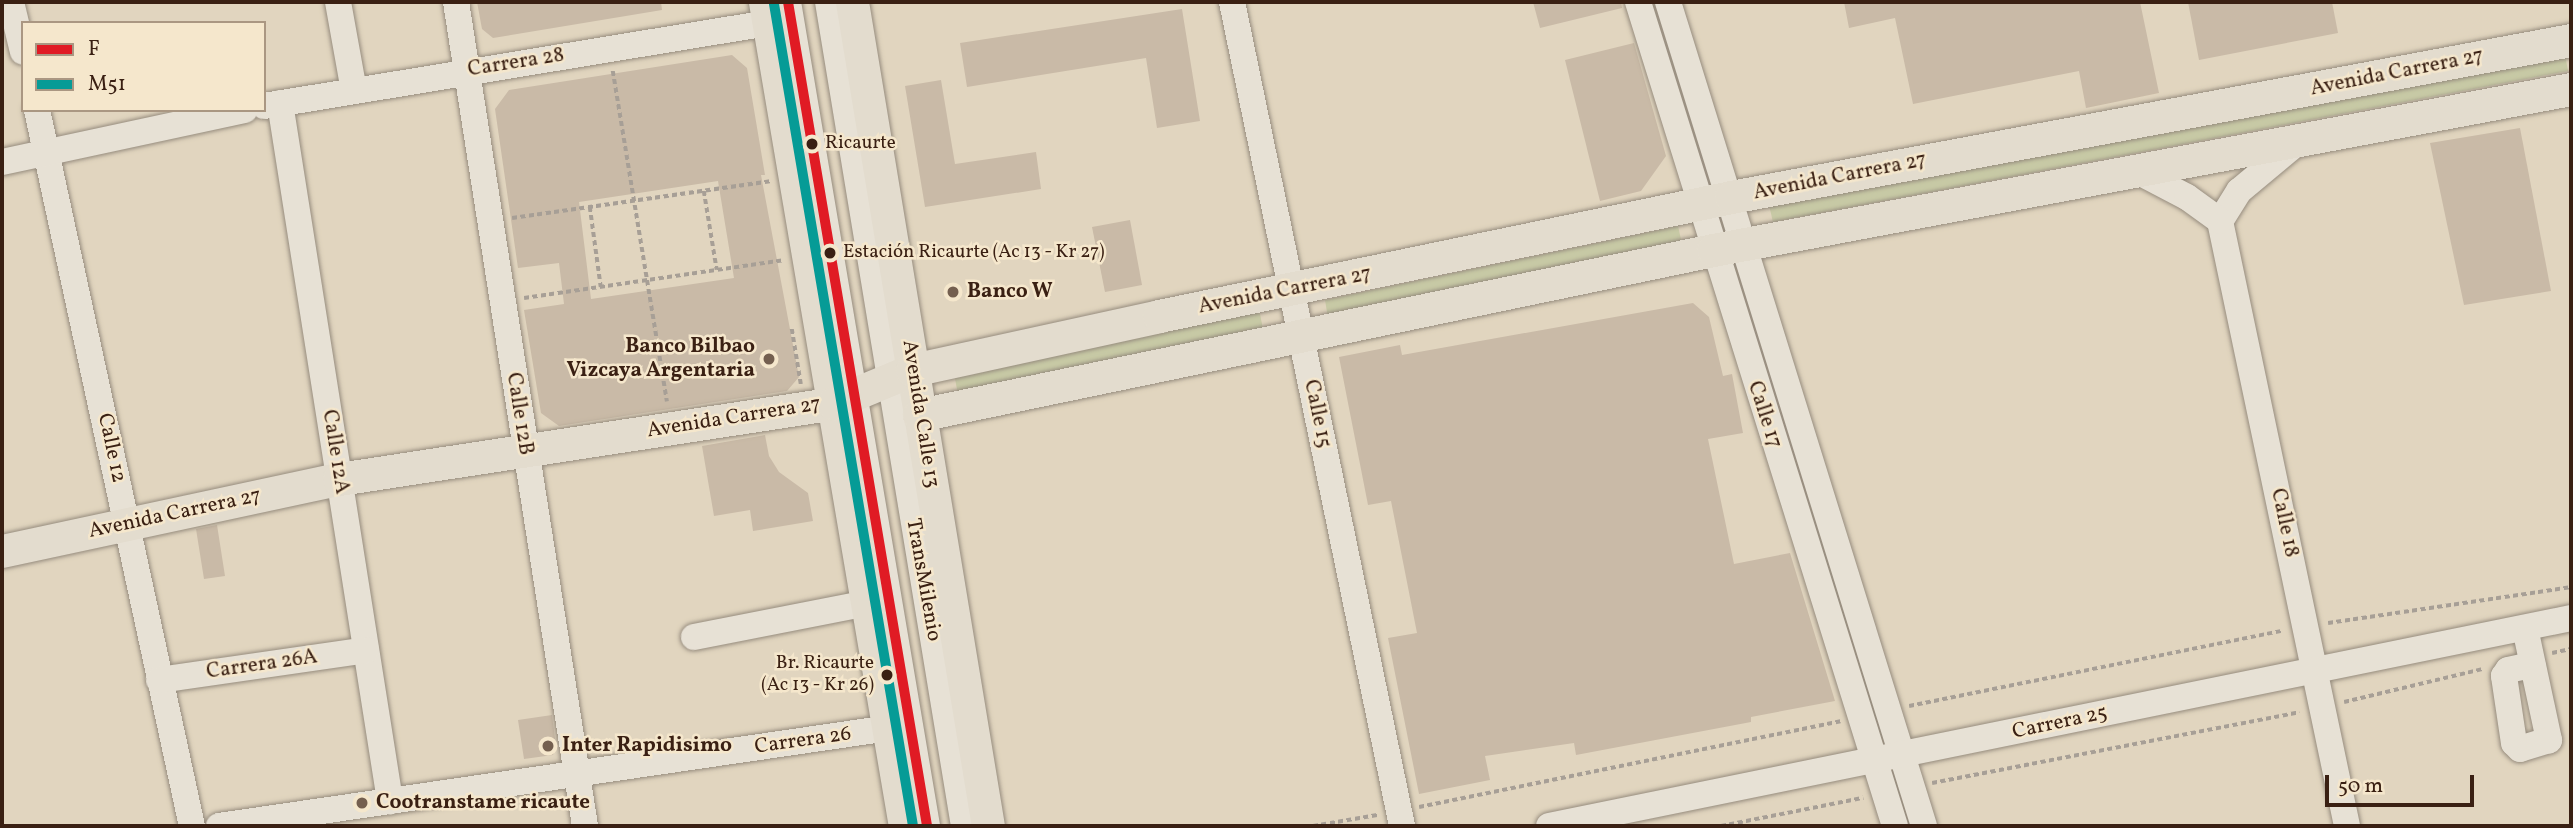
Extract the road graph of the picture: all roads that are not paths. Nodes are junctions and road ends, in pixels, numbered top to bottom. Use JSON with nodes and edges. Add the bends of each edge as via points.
{"nodes":[{"id":1,"x":11,"y":2,"type":"edge"},
{"id":2,"x":338,"y":2,"type":"edge"},
{"id":3,"x":456,"y":2,"type":"edge"},
{"id":4,"x":828,"y":2,"type":"edge"},
{"id":5,"x":852,"y":2,"type":"edge"},
{"id":6,"x":1232,"y":2,"type":"edge"},
{"id":7,"x":1638,"y":2,"type":"edge"},
{"id":8,"x":1668,"y":2,"type":"edge"},
{"id":9,"x":774,"y":9,"type":"edge"},
{"id":10,"x":2571,"y":40,"type":"edge"},
{"id":11,"x":21,"y":44,"type":"edge"},
{"id":12,"x":466,"y":71,"type":"junction"},
{"id":13,"x":2571,"y":89,"type":"edge"},
{"id":14,"x":354,"y":91,"type":"junction"},
{"id":15,"x":272,"y":104,"type":"edge"},
{"id":16,"x":37,"y":112,"type":"edge"},
{"id":17,"x":235,"y":112,"type":"edge"},
{"id":18,"x":2301,"y":140,"type":"junction"},
{"id":19,"x":46,"y":152,"type":"junction"},
{"id":20,"x":2,"y":162,"type":"edge"},
{"id":21,"x":2137,"y":171,"type":"junction"},
{"id":22,"x":1716,"y":200,"type":"junction"},
{"id":23,"x":2220,"y":221,"type":"junction"},
{"id":24,"x":1745,"y":245,"type":"junction"},
{"id":25,"x":1713,"y":250,"type":"junction"},
{"id":26,"x":1293,"y":291,"type":"junction"},
{"id":27,"x":1301,"y":334,"type":"junction"},
{"id":28,"x":901,"y":375,"type":"junction"},
{"id":29,"x":844,"y":398,"type":"junction"},
{"id":30,"x":919,"y":415,"type":"junction"},
{"id":31,"x":524,"y":450,"type":"junction"},
{"id":32,"x":339,"y":479,"type":"junction"},
{"id":33,"x":127,"y":524,"type":"junction"},
{"id":34,"x":2,"y":551,"type":"edge"},
{"id":35,"x":868,"y":603,"type":"junction"},
{"id":36,"x":2571,"y":618,"type":"edge"},
{"id":37,"x":2525,"y":628,"type":"junction"},
{"id":38,"x":694,"y":637,"type":"dead end"},
{"id":39,"x":366,"y":650,"type":"junction"},
{"id":40,"x":2531,"y":661,"type":"road end"},
{"id":41,"x":2316,"y":670,"type":"junction"},
{"id":42,"x":159,"y":680,"type":"junction"},
{"id":43,"x":879,"y":730,"type":"junction"},
{"id":44,"x":1903,"y":755,"type":"junction"},
{"id":45,"x":1875,"y":761,"type":"junction"},
{"id":46,"x":574,"y":774,"type":"junction"},
{"id":47,"x":390,"y":801,"type":"junction"},
{"id":48,"x":1401,"y":819,"type":"edge"},
{"id":49,"x":192,"y":826,"type":"edge"},
{"id":50,"x":219,"y":826,"type":"edge"},
{"id":51,"x":585,"y":826,"type":"edge"},
{"id":52,"x":905,"y":826,"type":"edge"},
{"id":53,"x":928,"y":826,"type":"edge"},
{"id":54,"x":964,"y":826,"type":"edge"},
{"id":55,"x":988,"y":826,"type":"edge"},
{"id":56,"x":1549,"y":826,"type":"edge"},
{"id":57,"x":1895,"y":826,"type":"edge"},
{"id":58,"x":1924,"y":826,"type":"edge"},
{"id":59,"x":2347,"y":826,"type":"edge"}],
"edges":[{"from":1,"to":11,"type":"street"},
{"from":2,"to":14,"type":"street"},
{"from":3,"to":12,"type":"street","name":"Calle 12B"},
{"from":4,"to":28,"type":"street","name":"TransMilenio"},
{"from":5,"to":28,"type":"main road","name":"Avenida Calle 13"},
{"from":6,"to":26,"type":"street","name":"Calle 15"},
{"from":7,"to":22,"type":"street","name":"Calle 17"},
{"from":8,"to":22,"type":"street","name":"Calle 17"},
{"from":9,"to":12,"type":"street","name":"Carrera 28","via":[[610,48]]},
{"from":9,"to":29,"type":"street","name":"TransMilenio"},
{"from":9,"to":29,"type":"main road","via":[[808,256]]},
{"from":10,"to":22,"type":"main road","name":"Avenida Carrera 27"},
{"from":12,"to":14,"type":"street","name":"Carrera 28"},
{"from":12,"to":31,"type":"street","name":"Calle 12B"},
{"from":13,"to":18,"type":"main road"},
{"from":14,"to":15,"type":"street","name":"Carrera 28"},
{"from":15,"to":32,"type":"street","name":"Calle 12A"},
{"from":16,"to":19,"type":"street","name":"Calle 12"},
{"from":17,"to":19,"type":"street"},
{"from":18,"to":21,"type":"main road"},
{"from":18,"to":23,"type":"street","via":[[2255,176]]},
{"from":19,"to":20,"type":"street"},
{"from":19,"to":33,"type":"street","name":"Calle 12"},
{"from":21,"to":23,"type":"street","via":[[2187,197]]},
{"from":21,"to":24,"type":"main road"},
{"from":22,"to":24,"type":"street","name":"Calle 17"},
{"from":22,"to":25,"type":"street","name":"Calle 17"},
{"from":22,"to":26,"type":"main road","name":"Avenida Carrera 27"},
{"from":23,"to":41,"type":"street","name":"Calle 18"},
{"from":24,"to":25,"type":"main road"},
{"from":24,"to":44,"type":"street","name":"Calle 17"},
{"from":25,"to":27,"type":"main road"},
{"from":25,"to":45,"type":"street","name":"Calle 17"},
{"from":26,"to":27,"type":"street","name":"Calle 15"},
{"from":26,"to":28,"type":"main road","name":"Avenida Carrera 27"},
{"from":27,"to":30,"type":"main road"},
{"from":27,"to":48,"type":"street","name":"Calle 15"},
{"from":28,"to":29,"type":"main road","name":"Avenida Carrera 27"},
{"from":28,"to":30,"type":"main road","name":"Avenida Calle 13"},
{"from":28,"to":54,"type":"street","name":"TransMilenio"},
{"from":29,"to":31,"type":"main road","name":"Avenida Carrera 27"},
{"from":29,"to":35,"type":"main road"},
{"from":29,"to":53,"type":"street","name":"TransMilenio"},
{"from":30,"to":55,"type":"main road","name":"Avenida Calle 13"},
{"from":31,"to":32,"type":"main road","name":"Avenida Carrera 27"},
{"from":31,"to":46,"type":"street","name":"Calle 12B"},
{"from":32,"to":33,"type":"main road","name":"Avenida Carrera 27"},
{"from":32,"to":39,"type":"street","name":"Calle 12A"},
{"from":33,"to":34,"type":"main road","name":"Avenida Carrera 27"},
{"from":33,"to":42,"type":"street","name":"Calle 12"},
{"from":35,"to":38,"type":"street"},
{"from":35,"to":43,"type":"main road"},
{"from":36,"to":37,"type":"street","name":"Carrera 25"},
{"from":37,"to":40,"type":"street"},
{"from":37,"to":41,"type":"street","name":"Carrera 25"},
{"from":39,"to":42,"type":"street","name":"Carrera 26A"},
{"from":39,"to":47,"type":"street","name":"Calle 12A"},
{"from":41,"to":44,"type":"street","name":"Carrera 25"},
{"from":41,"to":59,"type":"street","name":"Calle 18"},
{"from":42,"to":49,"type":"street","name":"Calle 12"},
{"from":43,"to":46,"type":"street","name":"Carrera 26"},
{"from":43,"to":52,"type":"main road"},
{"from":44,"to":45,"type":"street","name":"Carrera 25"},
{"from":44,"to":58,"type":"street","name":"Calle 17"},
{"from":45,"to":56,"type":"street","name":"Carrera 25"},
{"from":45,"to":57,"type":"street","name":"Calle 17"},
{"from":46,"to":47,"type":"street","name":"Carrera 26"},
{"from":46,"to":51,"type":"street","name":"Calle 12B"},
{"from":47,"to":50,"type":"street","name":"Carrera 26"}]}
